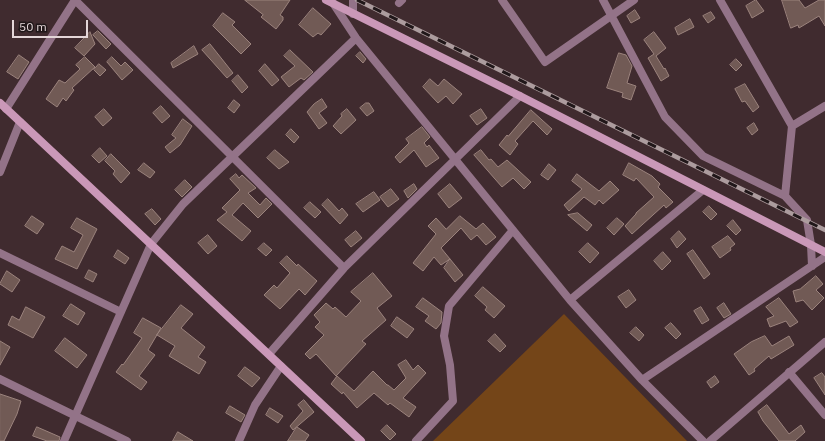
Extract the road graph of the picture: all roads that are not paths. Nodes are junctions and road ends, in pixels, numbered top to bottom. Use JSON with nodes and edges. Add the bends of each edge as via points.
{"nodes":[{"id":1,"x":75,"y":0,"type":"edge"},
{"id":2,"x":353,"y":0,"type":"edge"},
{"id":3,"x":502,"y":0,"type":"edge"},
{"id":4,"x":603,"y":0,"type":"edge"},
{"id":5,"x":634,"y":0,"type":"edge"},
{"id":6,"x":720,"y":0,"type":"edge"},
{"id":7,"x":329,"y":2,"type":"edge"},
{"id":8,"x":353,"y":14,"type":"junction"},
{"id":9,"x":612,"y":15,"type":"junction"},
{"id":10,"x":356,"y":38,"type":"junction"},
{"id":11,"x":520,"y":96,"type":"junction"},
{"id":12,"x":0,"y":104,"type":"edge"},
{"id":13,"x":825,"y":106,"type":"edge"},
{"id":14,"x":6,"y":109,"type":"junction"},
{"id":15,"x":20,"y":122,"type":"junction"},
{"id":16,"x":792,"y":126,"type":"junction"},
{"id":17,"x":233,"y":156,"type":"junction"},
{"id":18,"x":455,"y":160,"type":"junction"},
{"id":19,"x":0,"y":172,"type":"edge"},
{"id":20,"x":703,"y":190,"type":"junction"},
{"id":21,"x":785,"y":196,"type":"junction"},
{"id":22,"x":513,"y":230,"type":"junction"},
{"id":23,"x":151,"y":244,"type":"junction"},
{"id":24,"x":811,"y":245,"type":"junction"},
{"id":25,"x":825,"y":252,"type":"edge"},
{"id":26,"x":0,"y":253,"type":"edge"},
{"id":27,"x":825,"y":257,"type":"edge"},
{"id":28,"x":812,"y":266,"type":"junction"},
{"id":29,"x":344,"y":268,"type":"junction"},
{"id":30,"x":570,"y":300,"type":"junction"},
{"id":31,"x":121,"y":312,"type":"junction"},
{"id":32,"x":825,"y":342,"type":"edge"},
{"id":33,"x":268,"y":354,"type":"junction"},
{"id":34,"x":281,"y":366,"type":"junction"},
{"id":35,"x":790,"y":372,"type":"junction"},
{"id":36,"x":0,"y":379,"type":"edge"},
{"id":37,"x":642,"y":380,"type":"junction"},
{"id":38,"x":825,"y":415,"type":"edge"},
{"id":39,"x":75,"y":416,"type":"junction"},
{"id":40,"x":64,"y":441,"type":"edge"},
{"id":41,"x":127,"y":441,"type":"edge"},
{"id":42,"x":239,"y":441,"type":"edge"},
{"id":43,"x":361,"y":441,"type":"edge"},
{"id":44,"x":416,"y":441,"type":"edge"},
{"id":45,"x":703,"y":441,"type":"edge"},
{"id":46,"x":710,"y":441,"type":"edge"}],
"edges":[{"from":1,"to":14,"type":"street"},
{"from":1,"to":17,"type":"street"},
{"from":2,"to":8,"type":"street"},
{"from":3,"to":9,"type":"street","via":[[544,62]]},
{"from":4,"to":9,"type":"street"},
{"from":5,"to":9,"type":"street"},
{"from":6,"to":16,"type":"street"},
{"from":7,"to":8,"type":"street"},
{"from":7,"to":10,"type":"street"},
{"from":8,"to":11,"type":"street"},
{"from":9,"to":21,"type":"street","via":[[665,116],[703,156]]},
{"from":10,"to":17,"type":"street"},
{"from":10,"to":18,"type":"street"},
{"from":11,"to":18,"type":"street"},
{"from":11,"to":20,"type":"street"},
{"from":12,"to":14,"type":"street"},
{"from":13,"to":16,"type":"street"},
{"from":14,"to":15,"type":"street"},
{"from":15,"to":19,"type":"street"},
{"from":15,"to":23,"type":"street"},
{"from":16,"to":21,"type":"street"},
{"from":17,"to":23,"type":"street","via":[[183,204]]},
{"from":17,"to":29,"type":"street"},
{"from":18,"to":22,"type":"street"},
{"from":18,"to":29,"type":"street"},
{"from":20,"to":24,"type":"street"},
{"from":20,"to":30,"type":"street"},
{"from":21,"to":24,"type":"street","via":[[807,220]]},
{"from":22,"to":30,"type":"street"},
{"from":22,"to":44,"type":"street","via":[[449,306],[444,336],[450,364],[453,401]]},
{"from":23,"to":31,"type":"street"},
{"from":23,"to":33,"type":"street"},
{"from":24,"to":25,"type":"street"},
{"from":24,"to":28,"type":"street"},
{"from":26,"to":31,"type":"street"},
{"from":27,"to":28,"type":"street"},
{"from":28,"to":37,"type":"street"},
{"from":29,"to":33,"type":"street"},
{"from":30,"to":37,"type":"street"},
{"from":31,"to":39,"type":"street"},
{"from":32,"to":35,"type":"street"},
{"from":33,"to":34,"type":"street"},
{"from":34,"to":42,"type":"street","via":[[255,405]]},
{"from":34,"to":43,"type":"street"},
{"from":35,"to":38,"type":"street"},
{"from":35,"to":46,"type":"street"},
{"from":36,"to":39,"type":"street"},
{"from":37,"to":45,"type":"street"},
{"from":39,"to":40,"type":"street"},
{"from":39,"to":41,"type":"street"}]}
